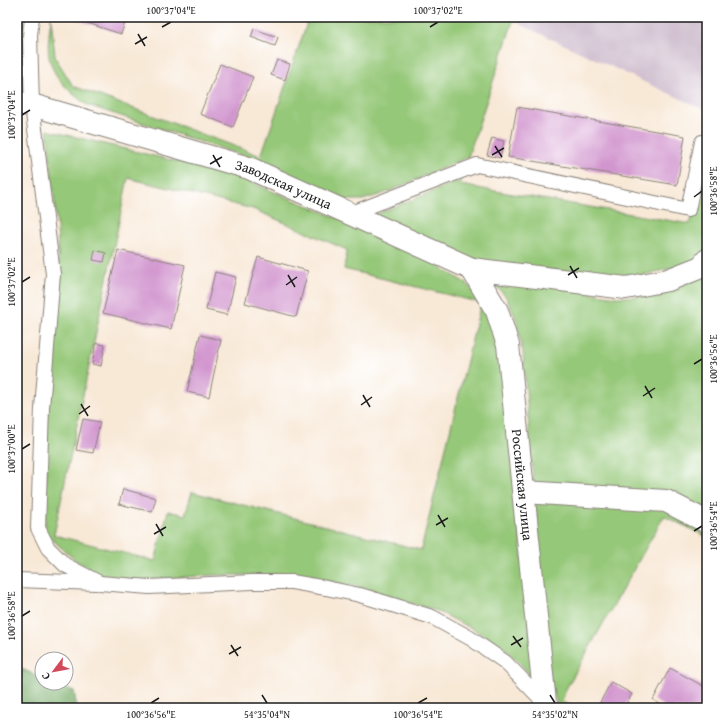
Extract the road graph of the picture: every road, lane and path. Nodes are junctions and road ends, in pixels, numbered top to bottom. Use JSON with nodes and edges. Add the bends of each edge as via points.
{"nodes":[{"id":1,"x":32,"y":17,"type":"edge"},
{"id":2,"x":25,"y":104,"type":"edge"},
{"id":3,"x":702,"y":142,"type":"dead end"},
{"id":4,"x":352,"y":213,"type":"junction"},
{"id":5,"x":707,"y":260,"type":"edge"},
{"id":6,"x":472,"y":269,"type":"junction"},
{"id":7,"x":524,"y":492,"type":"junction"},
{"id":8,"x":707,"y":522,"type":"edge"},
{"id":9,"x":17,"y":580,"type":"edge"},
{"id":10,"x":100,"y":583,"type":"junction"},
{"id":11,"x":546,"y":706,"type":"edge"}],
"edges":[{"from":1,"to":2,"type":"lane"},
{"from":2,"to":4,"type":"street","name":"Заводская улица","via":[[249,168]]},
{"from":2,"to":10,"type":"lane","via":[[53,274],[42,408],[38,528],[48,548],[65,565]]},
{"from":3,"to":4,"type":"lane","via":[[688,210],[477,165]]},
{"from":4,"to":6,"type":"street","name":"Заводская улица"},
{"from":5,"to":6,"type":"street","via":[[701,267],[668,280],[626,288]]},
{"from":6,"to":7,"type":"street","name":"Российская улица","via":[[498,310],[508,345]]},
{"from":7,"to":8,"type":"street","via":[[666,501]]},
{"from":7,"to":11,"type":"street","name":"Российская улица"},
{"from":9,"to":10,"type":"lane"},
{"from":10,"to":11,"type":"lane","via":[[149,587],[292,582],[360,595],[432,617],[470,638],[505,662]]}]}
